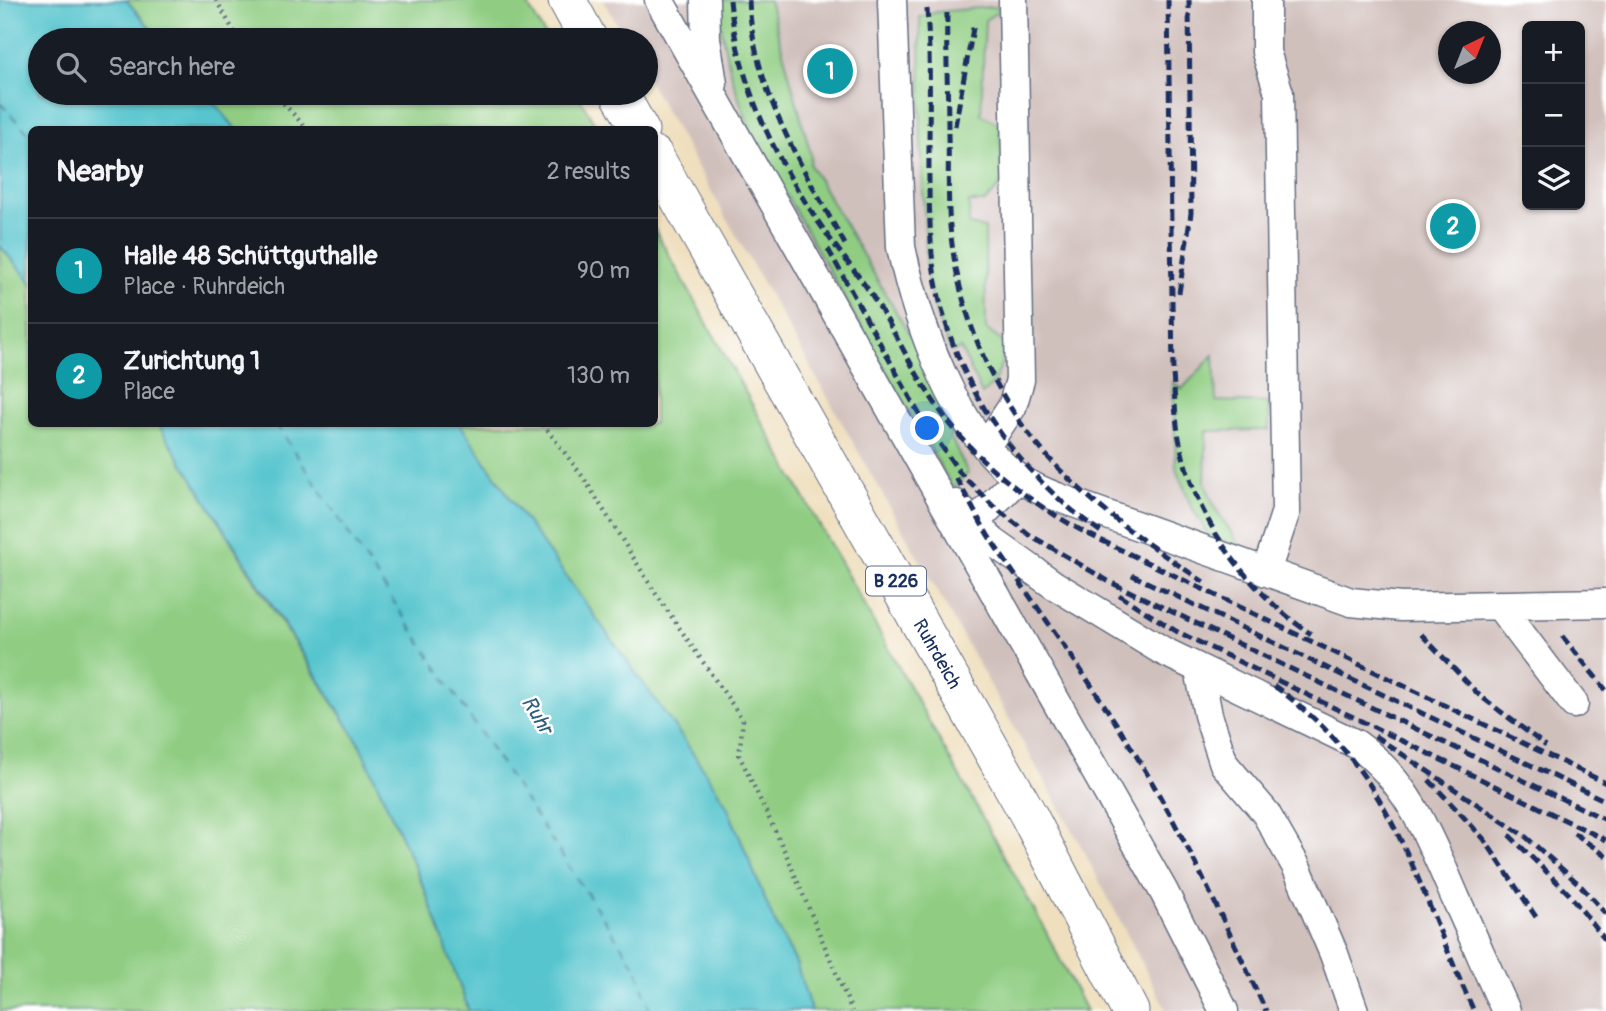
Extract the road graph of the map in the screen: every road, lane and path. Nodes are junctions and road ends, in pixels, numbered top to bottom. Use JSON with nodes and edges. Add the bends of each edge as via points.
{"nodes":[{"id":1,"x":216,"y":0,"type":"edge"},
{"id":2,"x":566,"y":0,"type":"edge"},
{"id":3,"x":659,"y":0,"type":"edge"},
{"id":4,"x":705,"y":0,"type":"edge"},
{"id":5,"x":892,"y":0,"type":"edge"},
{"id":6,"x":1013,"y":0,"type":"edge"},
{"id":7,"x":1266,"y":0,"type":"edge"},
{"id":8,"x":232,"y":28,"type":"edge"},
{"id":9,"x":582,"y":28,"type":"edge"},
{"id":10,"x":718,"y":103,"type":"junction"},
{"id":11,"x":285,"y":105,"type":"edge"},
{"id":12,"x":626,"y":105,"type":"edge"},
{"id":13,"x":304,"y":126,"type":"edge"},
{"id":14,"x":638,"y":126,"type":"edge"},
{"id":15,"x":658,"y":162,"type":"edge"},
{"id":16,"x":546,"y":427,"type":"edge"},
{"id":17,"x":986,"y":446,"type":"junction"},
{"id":18,"x":923,"y":468,"type":"junction"},
{"id":19,"x":1018,"y":478,"type":"junction"},
{"id":20,"x":974,"y":523,"type":"junction"},
{"id":21,"x":1266,"y":572,"type":"junction"},
{"id":22,"x":1606,"y":603,"type":"edge"},
{"id":23,"x":1499,"y":605,"type":"junction"},
{"id":24,"x":1199,"y":668,"type":"junction"},
{"id":25,"x":1574,"y":704,"type":"dead end"},
{"id":26,"x":852,"y":1011,"type":"edge"},
{"id":27,"x":1130,"y":1011,"type":"edge"},
{"id":28,"x":1224,"y":1011,"type":"edge"},
{"id":29,"x":1354,"y":1011,"type":"edge"},
{"id":30,"x":1506,"y":1011,"type":"edge"}],
"edges":[{"from":1,"to":8,"type":"path"},
{"from":2,"to":9,"type":"main road"},
{"from":3,"to":10,"type":"lane"},
{"from":4,"to":10,"type":"lane","via":[[706,39]]},
{"from":5,"to":17,"type":"lane","via":[[886,133],[901,247],[934,356]]},
{"from":6,"to":17,"type":"lane","via":[[1020,380],[1012,407]]},
{"from":7,"to":21,"type":"lane","via":[[1266,52],[1279,93],[1286,511]]},
{"from":10,"to":18,"type":"lane"},
{"from":11,"to":13,"type":"path"},
{"from":12,"to":14,"type":"main road"},
{"from":15,"to":27,"type":"main road","name":"Ruhrdeich","number":"B 226","via":[[1028,814]]},
{"from":16,"to":26,"type":"path","via":[[743,720],[739,755]]},
{"from":17,"to":19,"type":"lane"},
{"from":18,"to":20,"type":"lane"},
{"from":18,"to":28,"type":"lane","via":[[1157,881]]},
{"from":19,"to":20,"type":"lane"},
{"from":19,"to":21,"type":"lane","via":[[1057,497]]},
{"from":20,"to":24,"type":"lane","via":[[1054,585]]},
{"from":21,"to":23,"type":"lane","via":[[1351,602],[1401,607]]},
{"from":22,"to":23,"type":"lane"},
{"from":23,"to":25,"type":"lane"},
{"from":24,"to":29,"type":"lane","via":[[1224,764],[1265,812],[1296,866]]},
{"from":24,"to":30,"type":"lane","via":[[1356,744],[1385,770],[1425,829]]}]}
